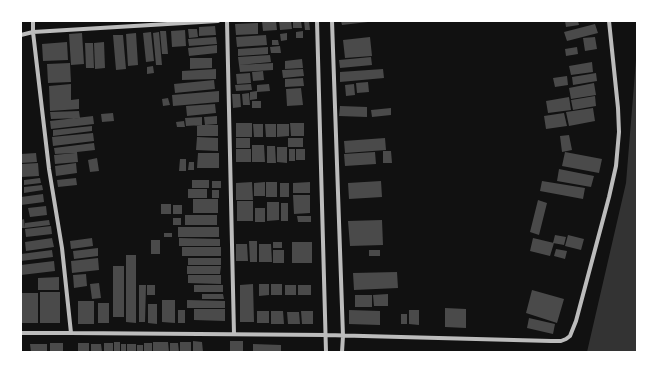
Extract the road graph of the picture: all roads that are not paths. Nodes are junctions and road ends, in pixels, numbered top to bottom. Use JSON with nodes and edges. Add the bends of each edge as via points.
{"nodes":[{"id":1,"x":33,"y":21,"type":"edge"},
{"id":2,"x":218,"y":21,"type":"edge"},
{"id":3,"x":227,"y":21,"type":"edge"},
{"id":4,"x":317,"y":21,"type":"edge"},
{"id":5,"x":332,"y":21,"type":"edge"},
{"id":6,"x":609,"y":21,"type":"edge"},
{"id":7,"x":33,"y":32,"type":"junction"},
{"id":8,"x":21,"y":35,"type":"edge"},
{"id":9,"x":21,"y":333,"type":"edge"},
{"id":10,"x":71,"y":333,"type":"junction"},
{"id":11,"x":234,"y":334,"type":"junction"},
{"id":12,"x":326,"y":335,"type":"junction"},
{"id":13,"x":342,"y":336,"type":"junction"},
{"id":14,"x":326,"y":352,"type":"edge"},
{"id":15,"x":342,"y":352,"type":"edge"}],
"edges":[{"from":1,"to":7,"type":"street"},
{"from":2,"to":7,"type":"street"},
{"from":3,"to":11,"type":"street"},
{"from":4,"to":12,"type":"street"},
{"from":5,"to":13,"type":"street"},
{"from":6,"to":13,"type":"street","via":[[618,108],[616,166],[570,336],[561,341]]},
{"from":7,"to":8,"type":"street"},
{"from":7,"to":10,"type":"street"},
{"from":9,"to":10,"type":"street"},
{"from":10,"to":11,"type":"street"},
{"from":11,"to":12,"type":"street"},
{"from":12,"to":13,"type":"street"},
{"from":12,"to":14,"type":"street"},
{"from":13,"to":15,"type":"street"}]}
